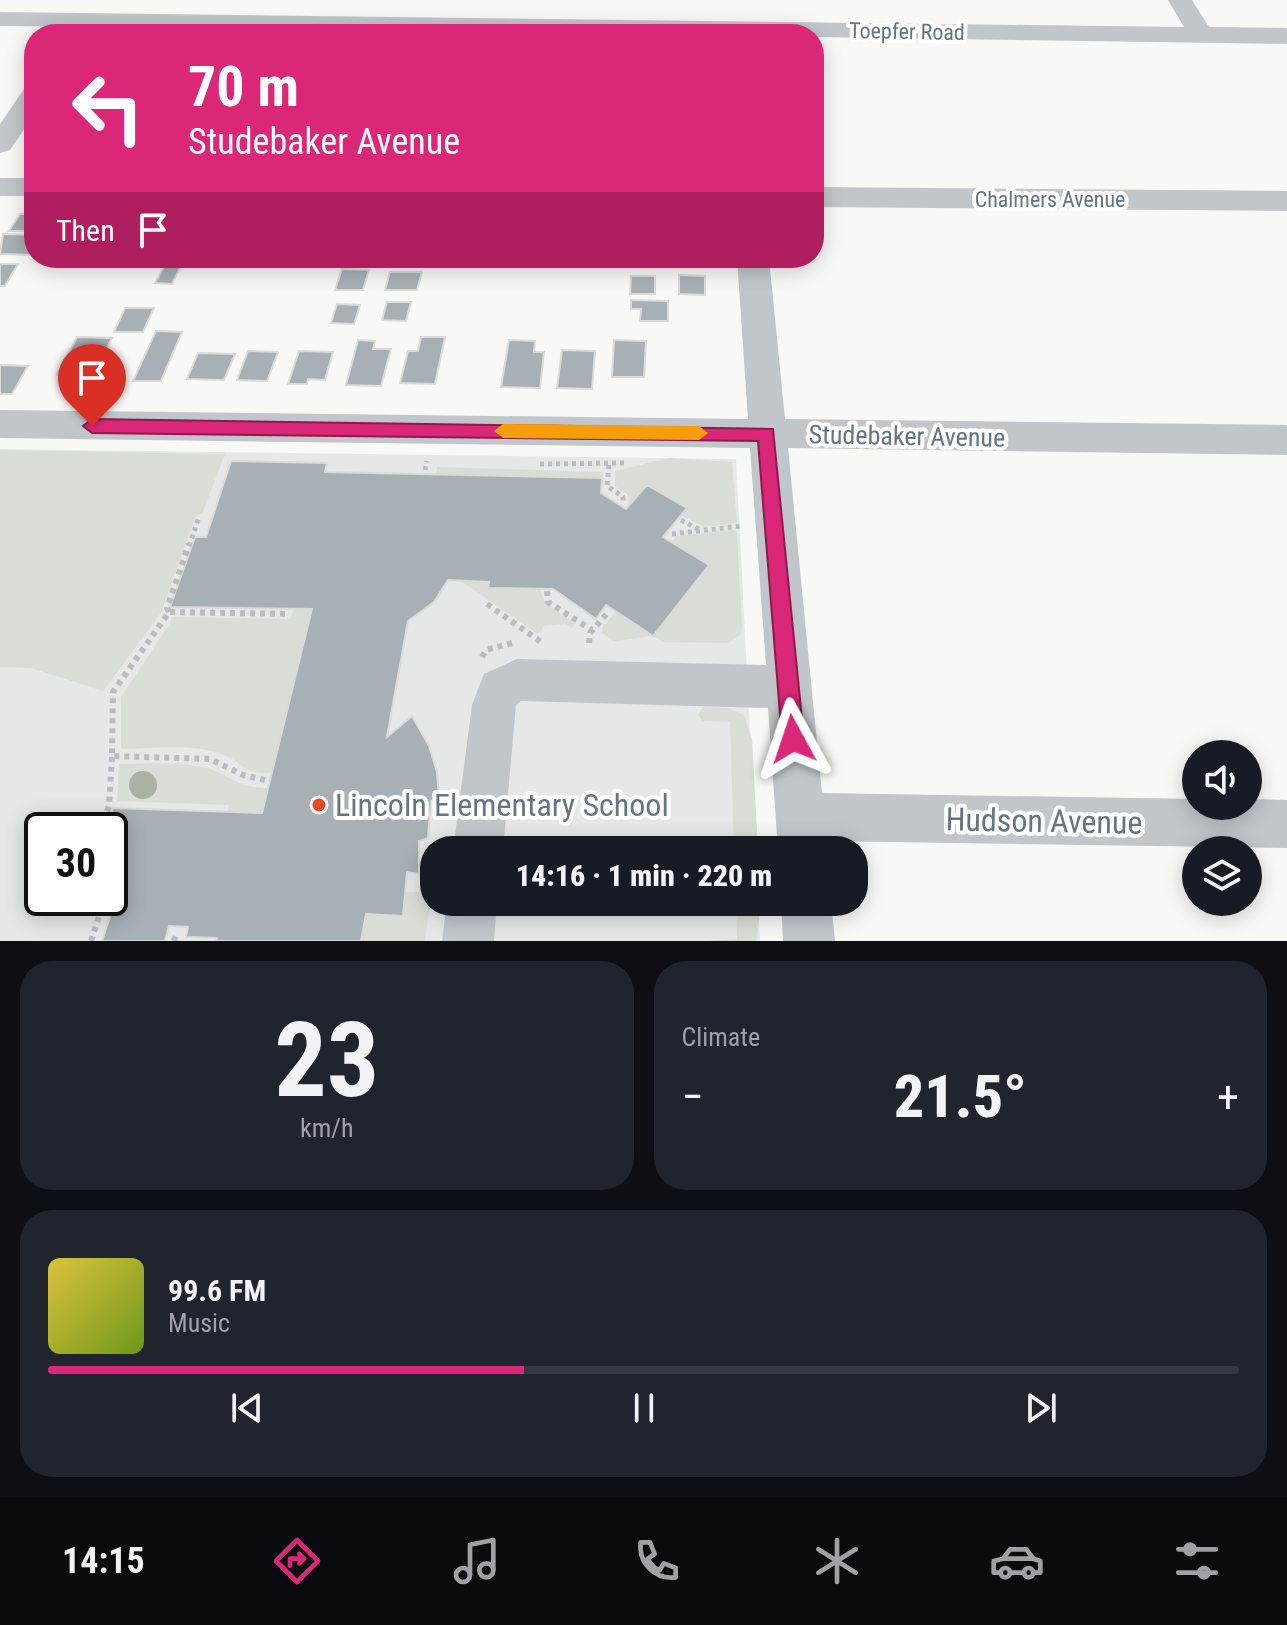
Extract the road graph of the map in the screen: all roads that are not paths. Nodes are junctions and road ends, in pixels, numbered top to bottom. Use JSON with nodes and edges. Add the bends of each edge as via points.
{"nodes":[{"id":1,"x":1180,"y":0,"type":"edge"},
{"id":2,"x":88,"y":18,"type":"edge"},
{"id":3,"x":0,"y":19,"type":"edge"},
{"id":4,"x":386,"y":24,"type":"edge"},
{"id":5,"x":824,"y":32,"type":"edge"},
{"id":6,"x":1201,"y":35,"type":"junction"},
{"id":7,"x":1287,"y":36,"type":"edge"},
{"id":8,"x":24,"y":109,"type":"edge"},
{"id":9,"x":0,"y":144,"type":"edge"},
{"id":10,"x":0,"y":187,"type":"edge"},
{"id":11,"x":24,"y":187,"type":"edge"},
{"id":12,"x":824,"y":197,"type":"edge"},
{"id":13,"x":1287,"y":201,"type":"edge"},
{"id":14,"x":754,"y":268,"type":"edge"},
{"id":15,"x":0,"y":424,"type":"edge"},
{"id":16,"x":767,"y":434,"type":"junction"},
{"id":17,"x":1287,"y":440,"type":"edge"},
{"id":18,"x":789,"y":687,"type":"junction"},
{"id":19,"x":1287,"y":824,"type":"edge"},
{"id":20,"x":801,"y":833,"type":"edge"},
{"id":21,"x":480,"y":836,"type":"edge"},
{"id":22,"x":471,"y":916,"type":"edge"},
{"id":23,"x":807,"y":916,"type":"edge"},
{"id":24,"x":468,"y":941,"type":"edge"},
{"id":25,"x":809,"y":941,"type":"edge"}],
"edges":[{"from":1,"to":6,"type":"street"},
{"from":2,"to":3,"type":"street","name":"Toepfer Road"},
{"from":2,"to":4,"type":"street","name":"Toepfer Road"},
{"from":5,"to":6,"type":"street","name":"Toepfer Road"},
{"from":6,"to":7,"type":"street","name":"Toepfer Road"},
{"from":8,"to":9,"type":"street"},
{"from":10,"to":11,"type":"street"},
{"from":12,"to":13,"type":"street","name":"Chalmers Avenue"},
{"from":14,"to":16,"type":"street"},
{"from":15,"to":16,"type":"street","name":"Studebaker Avenue"},
{"from":16,"to":17,"type":"street","name":"Studebaker Avenue"},
{"from":16,"to":18,"type":"street"},
{"from":18,"to":20,"type":"street"},
{"from":18,"to":21,"type":"street","via":[[529,661],[500,689],[494,705]]},
{"from":19,"to":20,"type":"street","name":"Hudson Avenue"},
{"from":22,"to":24,"type":"street"},
{"from":23,"to":25,"type":"street"}]}
